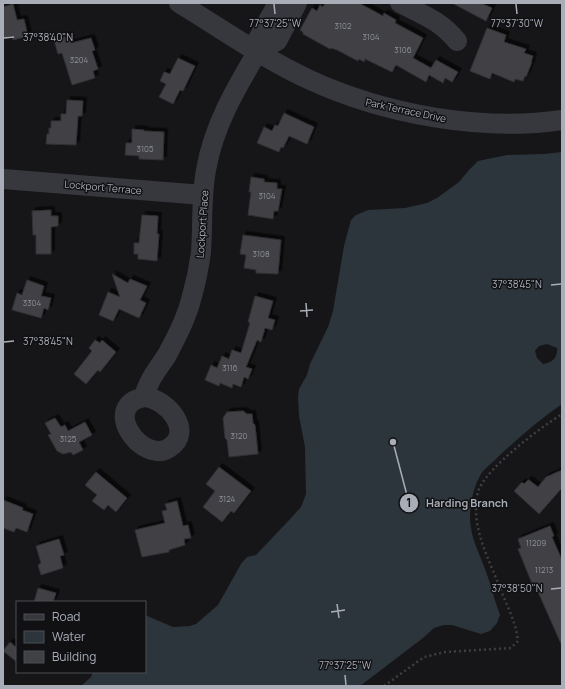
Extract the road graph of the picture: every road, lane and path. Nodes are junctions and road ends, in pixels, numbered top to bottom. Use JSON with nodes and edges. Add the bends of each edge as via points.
{"nodes":[{"id":1,"x":179,"y":3,"type":"edge"},
{"id":2,"x":278,"y":3,"type":"edge"},
{"id":3,"x":298,"y":3,"type":"edge"},
{"id":4,"x":400,"y":3,"type":"edge"},
{"id":5,"x":457,"y":41,"type":"dead end"},
{"id":6,"x":258,"y":51,"type":"junction"},
{"id":7,"x":562,"y":120,"type":"edge"},
{"id":8,"x":3,"y":179,"type":"edge"},
{"id":9,"x":203,"y":195,"type":"junction"},
{"id":10,"x":144,"y":397,"type":"dead end"},
{"id":11,"x":562,"y":414,"type":"edge"},
{"id":12,"x":384,"y":686,"type":"edge"}],
"edges":[{"from":1,"to":6,"type":"street","name":"Park Terrace Drive"},
{"from":2,"to":6,"type":"street","via":[[258,38]]},
{"from":3,"to":6,"type":"street","via":[[276,41]]},
{"from":4,"to":5,"type":"street","via":[[437,21]]},
{"from":6,"to":7,"type":"street","name":"Park Terrace Drive","via":[[310,80],[350,96],[423,116],[498,123]]},
{"from":6,"to":9,"type":"street","name":"Lockport Place","via":[[232,94],[219,122],[209,156]]},
{"from":8,"to":9,"type":"street","name":"Lockport Terrace"},
{"from":9,"to":10,"type":"street","name":"Lockport Place","via":[[201,251],[192,297],[174,341],[151,379]]},
{"from":11,"to":12,"type":"path","via":[[492,470],[479,490],[476,507],[478,525],[518,641],[511,648],[445,652],[424,657]]}]}
